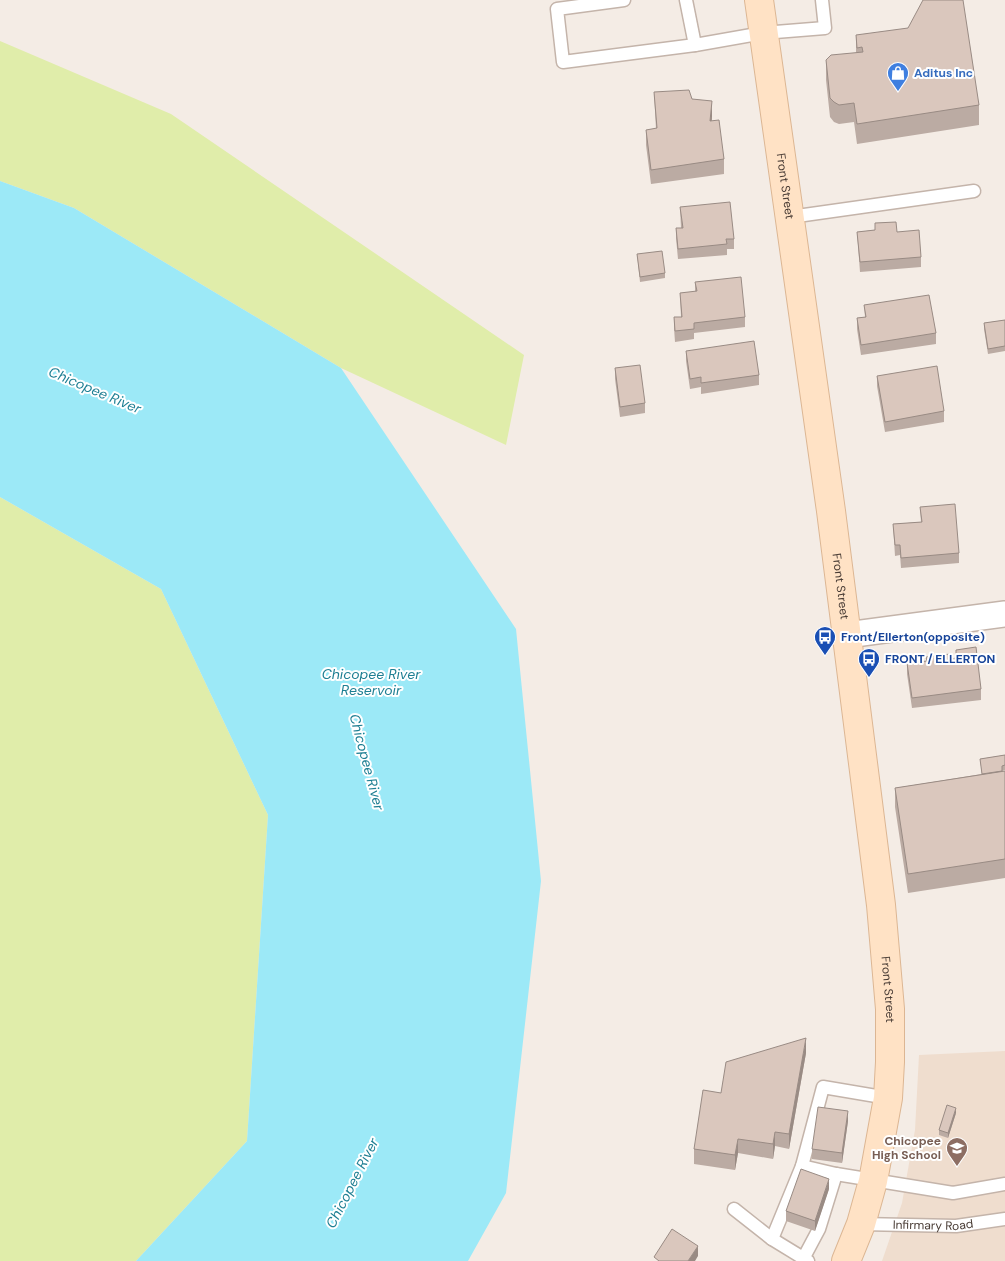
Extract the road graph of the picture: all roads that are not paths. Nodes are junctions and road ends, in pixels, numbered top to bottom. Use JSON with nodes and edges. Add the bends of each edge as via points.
{"nodes":[{"id":1,"x":624,"y":0,"type":"edge"},
{"id":2,"x":686,"y":0,"type":"edge"},
{"id":3,"x":759,"y":0,"type":"edge"},
{"id":4,"x":822,"y":0,"type":"edge"},
{"id":5,"x":763,"y":32,"type":"junction"},
{"id":6,"x":695,"y":45,"type":"junction"},
{"id":7,"x":974,"y":191,"type":"dead end"},
{"id":8,"x":790,"y":217,"type":"junction"},
{"id":9,"x":1005,"y":614,"type":"edge"},
{"id":10,"x":847,"y":635,"type":"junction"},
{"id":11,"x":888,"y":1098,"type":"junction"},
{"id":12,"x":802,"y":1166,"type":"junction"},
{"id":13,"x":836,"y":1174,"type":"junction"},
{"id":14,"x":873,"y":1180,"type":"junction"},
{"id":15,"x":1005,"y":1184,"type":"edge"},
{"id":16,"x":734,"y":1209,"type":"dead end"},
{"id":17,"x":1005,"y":1218,"type":"edge"},
{"id":18,"x":861,"y":1224,"type":"junction"},
{"id":19,"x":772,"y":1239,"type":"junction"},
{"id":20,"x":806,"y":1260,"type":"edge"},
{"id":21,"x":846,"y":1261,"type":"edge"}],
"edges":[{"from":1,"to":6,"type":"lane","via":[[557,9],[563,62]]},
{"from":2,"to":6,"type":"lane"},
{"from":3,"to":5,"type":"main road","name":"Front Street"},
{"from":4,"to":5,"type":"lane","via":[[825,28]]},
{"from":5,"to":6,"type":"lane"},
{"from":5,"to":8,"type":"main road","name":"Front Street"},
{"from":7,"to":8,"type":"lane"},
{"from":8,"to":10,"type":"main road","name":"Front Street"},
{"from":9,"to":10,"type":"street"},
{"from":10,"to":11,"type":"main road","name":"Front Street","via":[[883,922],[890,1009]]},
{"from":11,"to":12,"type":"lane","via":[[823,1087]]},
{"from":11,"to":14,"type":"main road","name":"Front Street"},
{"from":12,"to":13,"type":"lane"},
{"from":12,"to":19,"type":"lane"},
{"from":13,"to":14,"type":"lane"},
{"from":13,"to":20,"type":"lane"},
{"from":14,"to":15,"type":"lane","via":[[953,1193]]},
{"from":14,"to":18,"type":"main road","name":"Front Street"},
{"from":16,"to":19,"type":"lane"},
{"from":17,"to":18,"type":"lane","name":"Infirmary Road","via":[[956,1226]]},
{"from":18,"to":21,"type":"main road","name":"Front Street"},
{"from":19,"to":20,"type":"lane"}]}
